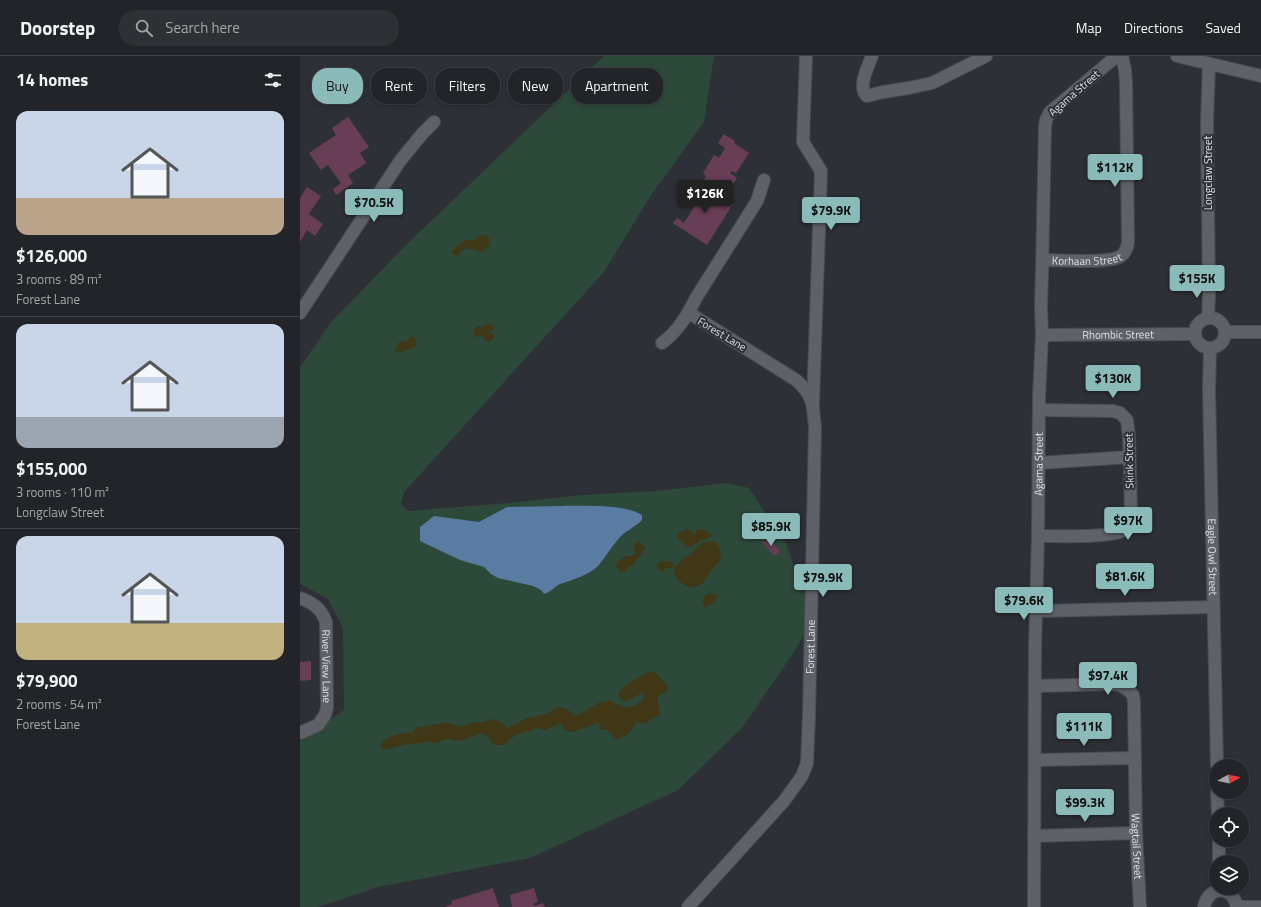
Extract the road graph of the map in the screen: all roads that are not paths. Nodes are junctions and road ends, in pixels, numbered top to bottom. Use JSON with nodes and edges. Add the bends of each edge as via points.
{"nodes":[{"id":1,"x":806,"y":56,"type":"edge"},
{"id":2,"x":872,"y":56,"type":"edge"},
{"id":3,"x":986,"y":56,"type":"edge"},
{"id":4,"x":1121,"y":56,"type":"edge"},
{"id":5,"x":1177,"y":56,"type":"edge"},
{"id":6,"x":1209,"y":64,"type":"junction"},
{"id":7,"x":1261,"y":76,"type":"edge"},
{"id":8,"x":434,"y":122,"type":"dead end"},
{"id":9,"x":764,"y":180,"type":"dead end"},
{"id":10,"x":1043,"y":260,"type":"junction"},
{"id":11,"x":300,"y":313,"type":"edge"},
{"id":12,"x":688,"y":313,"type":"junction"},
{"id":13,"x":1208,"y":318,"type":"junction"},
{"id":14,"x":1225,"y":332,"type":"junction"},
{"id":15,"x":1261,"y":332,"type":"edge"},
{"id":16,"x":1194,"y":334,"type":"junction"},
{"id":17,"x":1042,"y":335,"type":"junction"},
{"id":18,"x":662,"y":344,"type":"dead end"},
{"id":19,"x":1210,"y":349,"type":"junction"},
{"id":20,"x":813,"y":410,"type":"junction"},
{"id":21,"x":1039,"y":410,"type":"junction"},
{"id":22,"x":1129,"y":457,"type":"junction"},
{"id":23,"x":1039,"y":463,"type":"junction"},
{"id":24,"x":1038,"y":536,"type":"junction"},
{"id":25,"x":300,"y":598,"type":"edge"},
{"id":26,"x":1213,"y":607,"type":"junction"},
{"id":27,"x":1037,"y":611,"type":"junction"},
{"id":28,"x":1035,"y":686,"type":"junction"},
{"id":29,"x":300,"y":734,"type":"edge"},
{"id":30,"x":1134,"y":758,"type":"junction"},
{"id":31,"x":1217,"y":759,"type":"edge"},
{"id":32,"x":1035,"y":760,"type":"junction"},
{"id":33,"x":1136,"y":833,"type":"junction"},
{"id":34,"x":1034,"y":836,"type":"junction"},
{"id":35,"x":1209,"y":895,"type":"edge"},
{"id":36,"x":1232,"y":895,"type":"edge"},
{"id":37,"x":688,"y":907,"type":"edge"},
{"id":38,"x":1034,"y":907,"type":"edge"},
{"id":39,"x":1140,"y":907,"type":"edge"},
{"id":40,"x":1204,"y":907,"type":"edge"},
{"id":41,"x":1237,"y":907,"type":"edge"},
{"id":42,"x":1261,"y":907,"type":"edge"}],
"edges":[{"from":1,"to":20,"type":"street","via":[[803,142],[821,171]]},
{"from":2,"to":3,"type":"street","via":[[864,83],[864,93],[867,96],[932,83]]},
{"from":4,"to":10,"type":"street","name":"Agama Street","via":[[1112,60],[1050,112],[1046,120]]},
{"from":4,"to":10,"type":"street","name":"Korhaan Street","via":[[1126,70],[1126,248],[1121,256],[1110,259]]},
{"from":5,"to":6,"type":"street"},
{"from":6,"to":7,"type":"street"},
{"from":6,"to":13,"type":"street","name":"Longclaw Street"},
{"from":8,"to":11,"type":"street","via":[[400,161]]},
{"from":9,"to":12,"type":"street","name":"Forest Lane","via":[[757,200]]},
{"from":10,"to":17,"type":"street","name":"Agama Street"},
{"from":12,"to":18,"type":"street","name":"Forest Lane","via":[[677,330]]},
{"from":12,"to":20,"type":"street","name":"Forest Lane","via":[[796,380],[808,393]]},
{"from":13,"to":14,"type":"street","via":[[1217,319]]},
{"from":13,"to":16,"type":"street","via":[[1201,320]]},
{"from":14,"to":15,"type":"street"},
{"from":14,"to":19,"type":"street","via":[[1221,343]]},
{"from":16,"to":17,"type":"street","name":"Rhombic Street"},
{"from":16,"to":19,"type":"street","via":[[1197,342]]},
{"from":17,"to":21,"type":"street","name":"Agama Street"},
{"from":19,"to":26,"type":"street","name":"Eagle Owl Street"},
{"from":20,"to":37,"type":"street","name":"Forest Lane","via":[[815,428],[807,763],[792,791]]},
{"from":21,"to":22,"type":"street","name":"Skink Street","via":[[1107,410],[1120,413],[1127,420]]},
{"from":21,"to":23,"type":"street","name":"Agama Street"},
{"from":22,"to":23,"type":"street"},
{"from":22,"to":24,"type":"street","name":"Skink Street","via":[[1130,521],[1125,529],[1108,534]]},
{"from":23,"to":24,"type":"street","name":"Agama Street"},
{"from":24,"to":27,"type":"street","name":"Agama Street"},
{"from":25,"to":29,"type":"street","name":"River View Lane","via":[[317,607],[326,622],[328,687],[325,715],[318,725]]},
{"from":26,"to":27,"type":"street"},
{"from":26,"to":31,"type":"street","name":"Eagle Owl Street"},
{"from":27,"to":28,"type":"street","name":"Agama Street"},
{"from":28,"to":30,"type":"street","name":"Wagtail Street","via":[[1115,684],[1128,690],[1133,695],[1134,703]]},
{"from":28,"to":32,"type":"street","name":"Agama Street"},
{"from":30,"to":32,"type":"street"},
{"from":30,"to":33,"type":"street","name":"Wagtail Street"},
{"from":32,"to":34,"type":"street","name":"Agama Street"},
{"from":33,"to":34,"type":"street"},
{"from":33,"to":39,"type":"street","name":"Wagtail Street"},
{"from":34,"to":38,"type":"street","name":"Agama Street"},
{"from":35,"to":40,"type":"street"},
{"from":36,"to":41,"type":"street"},
{"from":41,"to":42,"type":"street"}]}
